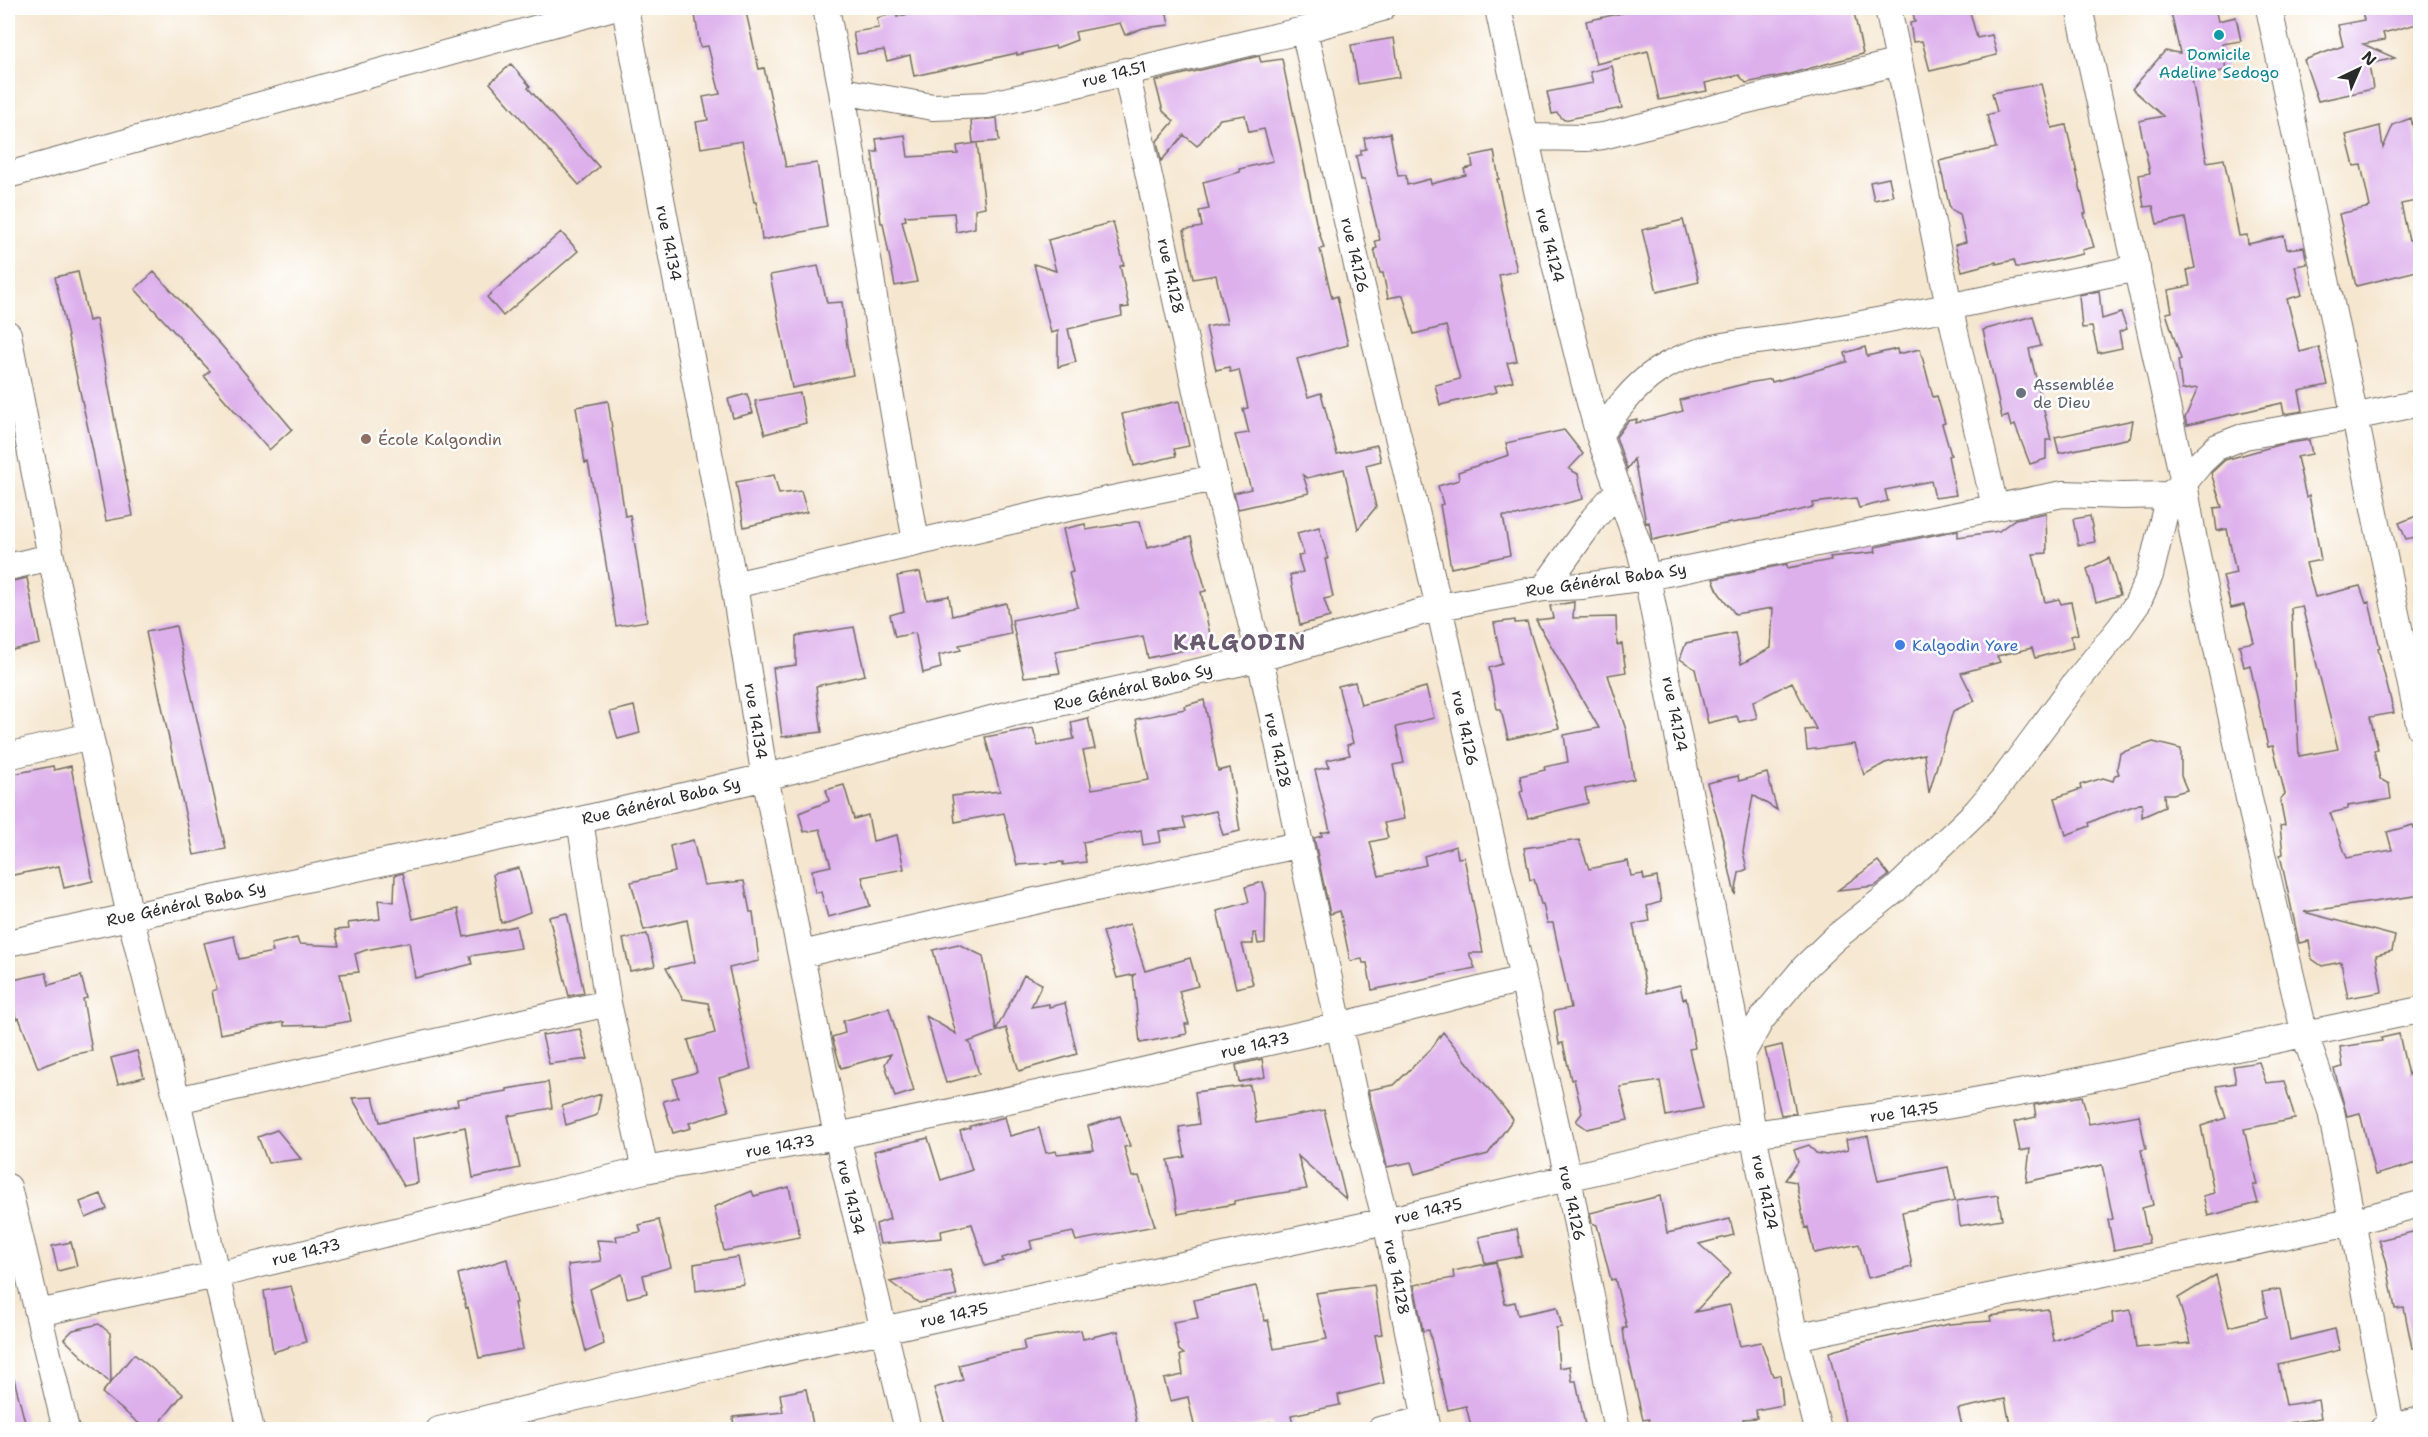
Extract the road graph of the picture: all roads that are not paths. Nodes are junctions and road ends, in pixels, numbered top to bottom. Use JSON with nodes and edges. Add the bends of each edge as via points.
{"nodes":[{"id":1,"x":610,"y":8,"type":"edge"},
{"id":2,"x":625,"y":8,"type":"edge"},
{"id":3,"x":826,"y":8,"type":"edge"},
{"id":4,"x":1382,"y":8,"type":"edge"},
{"id":5,"x":1498,"y":8,"type":"edge"},
{"id":6,"x":1888,"y":8,"type":"edge"},
{"id":7,"x":2079,"y":8,"type":"edge"},
{"id":8,"x":2269,"y":8,"type":"edge"},
{"id":9,"x":1304,"y":30,"type":"junction"},
{"id":10,"x":1899,"y":62,"type":"junction"},
{"id":11,"x":1126,"y":71,"type":"junction"},
{"id":12,"x":842,"y":91,"type":"junction"},
{"id":13,"x":1527,"y":138,"type":"junction"},
{"id":14,"x":8,"y":176,"type":"edge"},
{"id":15,"x":2137,"y":268,"type":"junction"},
{"id":16,"x":1949,"y":306,"type":"junction"},
{"id":17,"x":8,"y":334,"type":"edge"},
{"id":18,"x":2421,"y":403,"type":"edge"},
{"id":19,"x":2353,"y":417,"type":"junction"},
{"id":20,"x":1599,"y":435,"type":"junction"},
{"id":21,"x":1215,"y":478,"type":"junction"},
{"id":22,"x":2176,"y":489,"type":"junction"},
{"id":23,"x":1618,"y":491,"type":"junction"},
{"id":24,"x":1995,"y":507,"type":"junction"},
{"id":25,"x":916,"y":542,"type":"junction"},
{"id":26,"x":51,"y":557,"type":"junction"},
{"id":27,"x":8,"y":567,"type":"edge"},
{"id":28,"x":1647,"y":577,"type":"junction"},
{"id":29,"x":734,"y":585,"type":"junction"},
{"id":30,"x":1544,"y":588,"type":"junction"},
{"id":31,"x":1439,"y":607,"type":"junction"},
{"id":32,"x":1260,"y":658,"type":"junction"},
{"id":33,"x":2421,"y":728,"type":"edge"},
{"id":34,"x":90,"y":736,"type":"junction"},
{"id":35,"x":8,"y":756,"type":"edge"},
{"id":36,"x":766,"y":777,"type":"junction"},
{"id":37,"x":580,"y":820,"type":"junction"},
{"id":38,"x":1298,"y":845,"type":"junction"},
{"id":39,"x":130,"y":916,"type":"junction"},
{"id":40,"x":8,"y":943,"type":"edge"},
{"id":41,"x":802,"y":954,"type":"junction"},
{"id":42,"x":1522,"y":980,"type":"junction"},
{"id":43,"x":608,"y":1004,"type":"junction"},
{"id":44,"x":2421,"y":1010,"type":"edge"},
{"id":45,"x":1339,"y":1026,"type":"junction"},
{"id":46,"x":2305,"y":1035,"type":"junction"},
{"id":47,"x":1741,"y":1056,"type":"junction"},
{"id":48,"x":177,"y":1101,"type":"junction"},
{"id":49,"x":1753,"y":1134,"type":"junction"},
{"id":50,"x":837,"y":1136,"type":"junction"},
{"id":51,"x":645,"y":1170,"type":"junction"},
{"id":52,"x":1568,"y":1178,"type":"junction"},
{"id":53,"x":8,"y":1187,"type":"edge"},
{"id":54,"x":2421,"y":1204,"type":"edge"},
{"id":55,"x":1386,"y":1221,"type":"junction"},
{"id":56,"x":2351,"y":1222,"type":"junction"},
{"id":57,"x":216,"y":1275,"type":"junction"},
{"id":58,"x":38,"y":1313,"type":"junction"},
{"id":59,"x":882,"y":1331,"type":"junction"},
{"id":60,"x":1795,"y":1337,"type":"junction"},
{"id":61,"x":2421,"y":1420,"type":"edge"},
{"id":62,"x":1426,"y":1425,"type":"edge"},
{"id":63,"x":2389,"y":1429,"type":"edge"},
{"id":64,"x":66,"y":1430,"type":"edge"},
{"id":65,"x":251,"y":1430,"type":"edge"},
{"id":66,"x":439,"y":1430,"type":"edge"},
{"id":67,"x":908,"y":1430,"type":"edge"},
{"id":68,"x":1380,"y":1430,"type":"edge"},
{"id":69,"x":1617,"y":1430,"type":"edge"},
{"id":70,"x":1818,"y":1430,"type":"edge"}],
"edges":[{"from":1,"to":14,"type":"street"},
{"from":2,"to":29,"type":"street","name":"rue 14.134"},
{"from":3,"to":12,"type":"street"},
{"from":4,"to":9,"type":"street","name":"rue 14.51"},
{"from":5,"to":13,"type":"street","name":"rue 14.124"},
{"from":6,"to":10,"type":"street"},
{"from":7,"to":15,"type":"street"},
{"from":8,"to":19,"type":"street"},
{"from":9,"to":11,"type":"street","name":"rue 14.51"},
{"from":9,"to":31,"type":"street","name":"rue 14.126"},
{"from":10,"to":13,"type":"street","via":[[1603,135]]},
{"from":10,"to":16,"type":"street"},
{"from":11,"to":12,"type":"street","name":"rue 14.51","via":[[962,108],[933,107]]},
{"from":11,"to":21,"type":"street","name":"rue 14.128"},
{"from":12,"to":25,"type":"street"},
{"from":13,"to":20,"type":"street","name":"rue 14.124"},
{"from":15,"to":16,"type":"street"},
{"from":15,"to":22,"type":"street"},
{"from":16,"to":20,"type":"street","via":[[1812,334],[1713,347],[1657,371],[1618,407]]},
{"from":16,"to":24,"type":"street"},
{"from":17,"to":26,"type":"street"},
{"from":18,"to":19,"type":"street"},
{"from":19,"to":22,"type":"street","via":[[2245,436],[2217,447]]},
{"from":19,"to":33,"type":"street"},
{"from":20,"to":23,"type":"street","name":"rue 14.124"},
{"from":21,"to":25,"type":"street"},
{"from":21,"to":32,"type":"street","name":"rue 14.128"},
{"from":22,"to":24,"type":"street","name":"Rue Général Baba Sy","via":[[2123,496],[2063,494]]},
{"from":22,"to":46,"type":"street","via":[[2194,541]]},
{"from":22,"to":47,"type":"street","via":[[2137,604],[2004,780],[1895,890],[1804,967],[1761,1020]]},
{"from":23,"to":28,"type":"street","name":"rue 14.124"},
{"from":23,"to":30,"type":"street"},
{"from":24,"to":28,"type":"street","name":"Rue Général Baba Sy"},
{"from":25,"to":29,"type":"street"},
{"from":26,"to":27,"type":"street"},
{"from":26,"to":34,"type":"street"},
{"from":28,"to":30,"type":"street","name":"Rue Général Baba Sy"},
{"from":28,"to":47,"type":"street","name":"rue 14.124"},
{"from":29,"to":36,"type":"street","name":"rue 14.134"},
{"from":30,"to":31,"type":"street","name":"Rue Général Baba Sy"},
{"from":31,"to":32,"type":"street","name":"Rue Général Baba Sy"},
{"from":31,"to":42,"type":"street","name":"rue 14.126"},
{"from":32,"to":36,"type":"street","name":"Rue Général Baba Sy","via":[[1014,713]]},
{"from":32,"to":38,"type":"street","name":"rue 14.128"},
{"from":34,"to":35,"type":"street"},
{"from":34,"to":39,"type":"street"},
{"from":36,"to":37,"type":"street","name":"Rue Général Baba Sy"},
{"from":36,"to":41,"type":"street","name":"rue 14.134"},
{"from":37,"to":39,"type":"street","name":"Rue Général Baba Sy"},
{"from":37,"to":43,"type":"street"},
{"from":38,"to":41,"type":"street"},
{"from":38,"to":45,"type":"street","name":"rue 14.128"},
{"from":39,"to":40,"type":"street","name":"Rue Général Baba Sy"},
{"from":39,"to":48,"type":"street"},
{"from":41,"to":50,"type":"street","name":"rue 14.134"},
{"from":42,"to":45,"type":"street","name":"rue 14.73"},
{"from":42,"to":52,"type":"street","name":"rue 14.126"},
{"from":43,"to":48,"type":"street"},
{"from":43,"to":51,"type":"street"},
{"from":44,"to":46,"type":"street","name":"rue 14.75"},
{"from":45,"to":50,"type":"street","name":"rue 14.73"},
{"from":45,"to":55,"type":"street","name":"rue 14.128"},
{"from":46,"to":49,"type":"street","name":"rue 14.75","via":[[1957,1104]]},
{"from":46,"to":56,"type":"street","via":[[2331,1111]]},
{"from":47,"to":49,"type":"street","name":"rue 14.124"},
{"from":48,"to":57,"type":"street"},
{"from":49,"to":52,"type":"street","name":"rue 14.75"},
{"from":49,"to":60,"type":"street","name":"rue 14.124"},
{"from":50,"to":51,"type":"street","name":"rue 14.73"},
{"from":50,"to":59,"type":"street","name":"rue 14.134"},
{"from":51,"to":57,"type":"street","name":"rue 14.73"},
{"from":52,"to":55,"type":"street","name":"rue 14.75"},
{"from":52,"to":69,"type":"street","name":"rue 14.126"},
{"from":53,"to":58,"type":"street"},
{"from":54,"to":56,"type":"street"},
{"from":55,"to":59,"type":"street","name":"rue 14.75"},
{"from":55,"to":62,"type":"street","name":"rue 14.128"},
{"from":56,"to":60,"type":"street"},
{"from":56,"to":63,"type":"street"},
{"from":57,"to":58,"type":"street","name":"rue 14.73"},
{"from":57,"to":65,"type":"street"},
{"from":58,"to":64,"type":"street"},
{"from":59,"to":66,"type":"street","name":"rue 14.75"},
{"from":59,"to":67,"type":"street","name":"rue 14.134"},
{"from":60,"to":70,"type":"street","name":"rue 14.124"},
{"from":61,"to":63,"type":"street"},
{"from":62,"to":68,"type":"street"}]}
